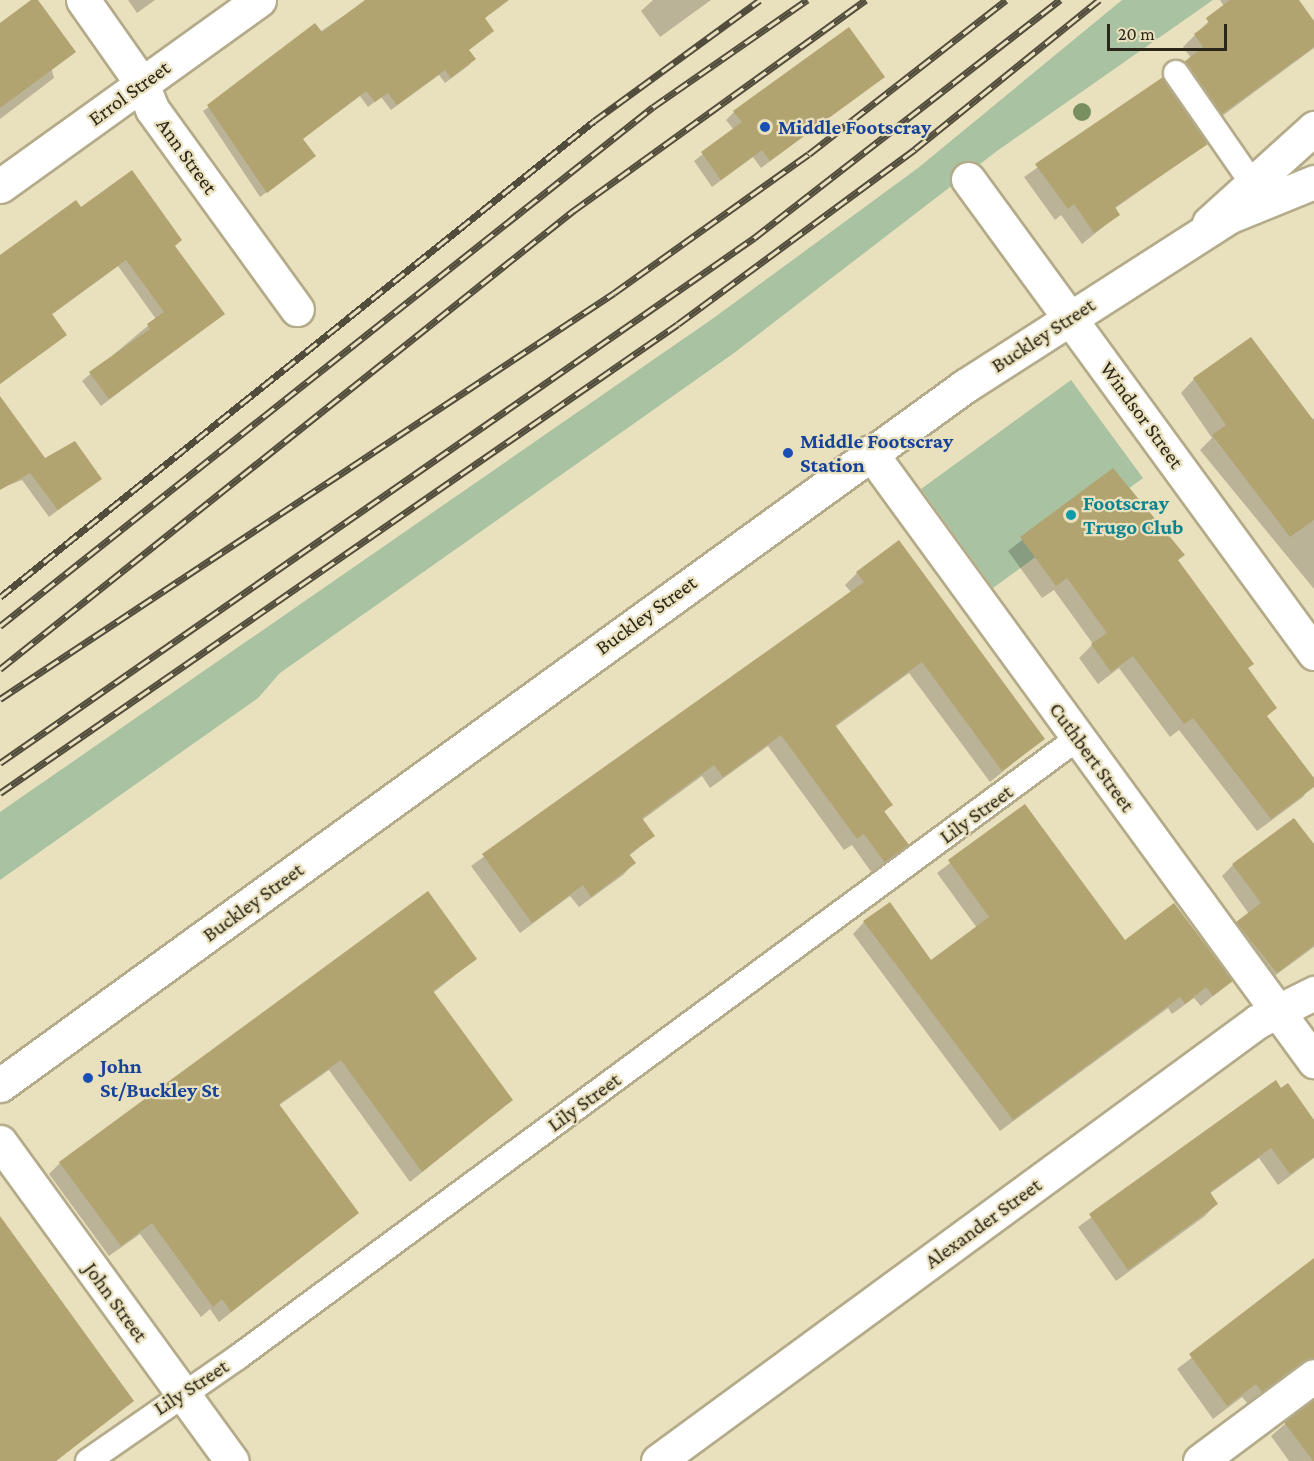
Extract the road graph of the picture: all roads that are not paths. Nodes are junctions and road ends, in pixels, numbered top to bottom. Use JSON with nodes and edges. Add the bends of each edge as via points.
{"nodes":[{"id":1,"x":83,"y":0,"type":"edge"},
{"id":2,"x":259,"y":0,"type":"edge"},
{"id":3,"x":1176,"y":74,"type":"dead end"},
{"id":4,"x":142,"y":84,"type":"junction"},
{"id":5,"x":1314,"y":128,"type":"edge"},
{"id":6,"x":968,"y":179,"type":"dead end"},
{"id":7,"x":1314,"y":182,"type":"edge"},
{"id":8,"x":0,"y":186,"type":"edge"},
{"id":9,"x":1258,"y":192,"type":"junction"},
{"id":10,"x":297,"y":309,"type":"dead end"},
{"id":11,"x":1071,"y":317,"type":"junction"},
{"id":12,"x":870,"y":452,"type":"junction"},
{"id":13,"x":1314,"y":653,"type":"edge"},
{"id":14,"x":1078,"y":738,"type":"junction"},
{"id":15,"x":1314,"y":993,"type":"edge"},
{"id":16,"x":1279,"y":1011,"type":"junction"},
{"id":17,"x":1314,"y":1061,"type":"edge"},
{"id":18,"x":0,"y":1085,"type":"edge"},
{"id":19,"x":0,"y":1142,"type":"edge"},
{"id":20,"x":1314,"y":1376,"type":"edge"},
{"id":21,"x":182,"y":1392,"type":"junction"},
{"id":22,"x":87,"y":1461,"type":"edge"},
{"id":23,"x":232,"y":1461,"type":"edge"},
{"id":24,"x":658,"y":1461,"type":"edge"},
{"id":25,"x":1200,"y":1461,"type":"edge"}],
"edges":[{"from":1,"to":4,"type":"street","name":"Ann Street"},
{"from":2,"to":4,"type":"street","name":"Errol Street"},
{"from":3,"to":9,"type":"lane"},
{"from":4,"to":8,"type":"street","name":"Errol Street"},
{"from":4,"to":10,"type":"street","name":"Ann Street","via":[[153,110]]},
{"from":5,"to":9,"type":"street"},
{"from":6,"to":11,"type":"street","name":"Windsor Street"},
{"from":7,"to":9,"type":"street","name":"Buckley Street"},
{"from":9,"to":11,"type":"street","name":"Buckley Street"},
{"from":11,"to":12,"type":"street","name":"Buckley Street"},
{"from":11,"to":13,"type":"street","name":"Windsor Street"},
{"from":12,"to":14,"type":"street","name":"Cuthbert Street"},
{"from":12,"to":18,"type":"street","name":"Buckley Street"},
{"from":14,"to":16,"type":"street","name":"Cuthbert Street"},
{"from":14,"to":21,"type":"lane","name":"Lily Street","via":[[238,1357]]},
{"from":15,"to":16,"type":"street","name":"Alexander Street"},
{"from":16,"to":17,"type":"street","name":"Cuthbert Street"},
{"from":16,"to":24,"type":"street","name":"Alexander Street"},
{"from":19,"to":21,"type":"street","name":"John Street"},
{"from":20,"to":25,"type":"street"},
{"from":21,"to":22,"type":"lane","name":"Lily Street"},
{"from":21,"to":23,"type":"street","name":"John Street"}]}
